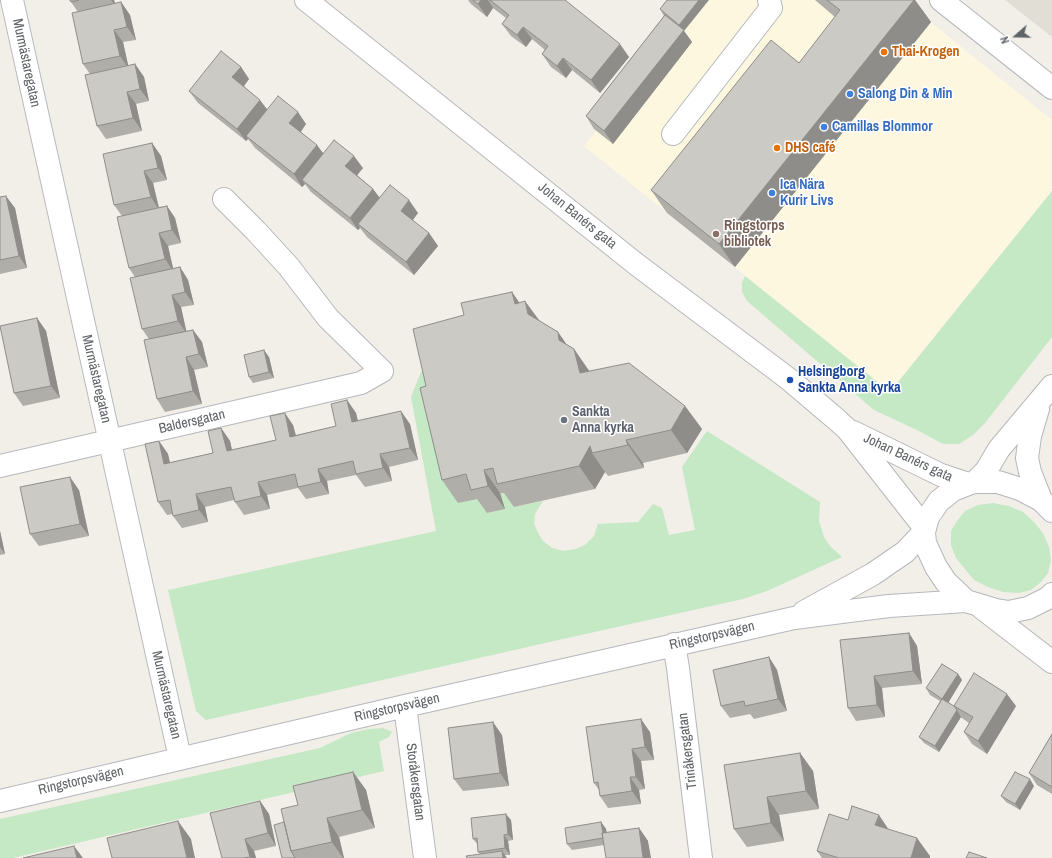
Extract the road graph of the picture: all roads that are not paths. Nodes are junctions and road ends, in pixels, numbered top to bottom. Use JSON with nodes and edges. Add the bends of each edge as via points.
{"nodes":[{"id":1,"x":12,"y":0,"type":"edge"},
{"id":2,"x":306,"y":0,"type":"edge"},
{"id":3,"x":768,"y":0,"type":"edge"},
{"id":4,"x":941,"y":0,"type":"edge"},
{"id":5,"x":1052,"y":88,"type":"edge"},
{"id":6,"x":673,"y":134,"type":"dead end"},
{"id":7,"x":224,"y":199,"type":"dead end"},
{"id":8,"x":1047,"y":393,"type":"edge"},
{"id":9,"x":848,"y":430,"type":"junction"},
{"id":10,"x":110,"y":441,"type":"junction"},
{"id":11,"x":0,"y":466,"type":"edge"},
{"id":12,"x":971,"y":483,"type":"junction"},
{"id":13,"x":1048,"y":505,"type":"edge"},
{"id":14,"x":924,"y":530,"type":"junction"},
{"id":15,"x":1051,"y":596,"type":"edge"},
{"id":16,"x":973,"y":603,"type":"junction"},
{"id":17,"x":794,"y":618,"type":"junction"},
{"id":18,"x":674,"y":644,"type":"junction"},
{"id":19,"x":1052,"y":662,"type":"edge"},
{"id":20,"x":405,"y":706,"type":"junction"},
{"id":21,"x":180,"y":758,"type":"junction"},
{"id":22,"x":0,"y":801,"type":"edge"},
{"id":23,"x":425,"y":858,"type":"edge"},
{"id":24,"x":701,"y":858,"type":"edge"}],
"edges":[{"from":1,"to":10,"type":"street","name":"Murmästaregatan"},
{"from":2,"to":9,"type":"street","name":"Johan Banérs gata","via":[[636,264],[790,380]]},
{"from":3,"to":6,"type":"street","via":[[771,8]]},
{"from":4,"to":5,"type":"street"},
{"from":7,"to":10,"type":"street","name":"Baldersgatan","via":[[289,267],[328,318],[382,371],[360,383]]},
{"from":8,"to":12,"type":"street","via":[[999,449],[986,471]]},
{"from":8,"to":13,"type":"street","via":[[1030,436],[1027,458],[1030,472]]},
{"from":9,"to":12,"type":"street","name":"Johan Banérs gata","via":[[941,475]]},
{"from":9,"to":14,"type":"street","name":"Johan Banérs gata"},
{"from":10,"to":11,"type":"street","name":"Baldersgatan"},
{"from":10,"to":21,"type":"street","name":"Murmästaregatan"},
{"from":12,"to":13,"type":"street","via":[[998,482],[1031,494]]},
{"from":12,"to":14,"type":"street","name":"Ringstorpsvägen","via":[[953,490],[939,501],[928,517]]},
{"from":14,"to":16,"type":"street","via":[[925,543],[946,582]]},
{"from":14,"to":17,"type":"street","name":"Ringstorpsvägen","via":[[905,552],[873,574]]},
{"from":15,"to":16,"type":"street","via":[[1028,608],[1009,612]]},
{"from":16,"to":17,"type":"street","name":"Ringstorpsvägen","via":[[889,606]]},
{"from":16,"to":19,"type":"street"},
{"from":17,"to":18,"type":"street","name":"Ringstorpsvägen"},
{"from":18,"to":20,"type":"street","name":"Ringstorpsvägen"},
{"from":18,"to":24,"type":"street","name":"Trinåkersgatan"},
{"from":20,"to":21,"type":"street","name":"Ringstorpsvägen"},
{"from":20,"to":23,"type":"street","name":"Storåkersgatan"},
{"from":21,"to":22,"type":"street","name":"Ringstorpsvägen"}]}
